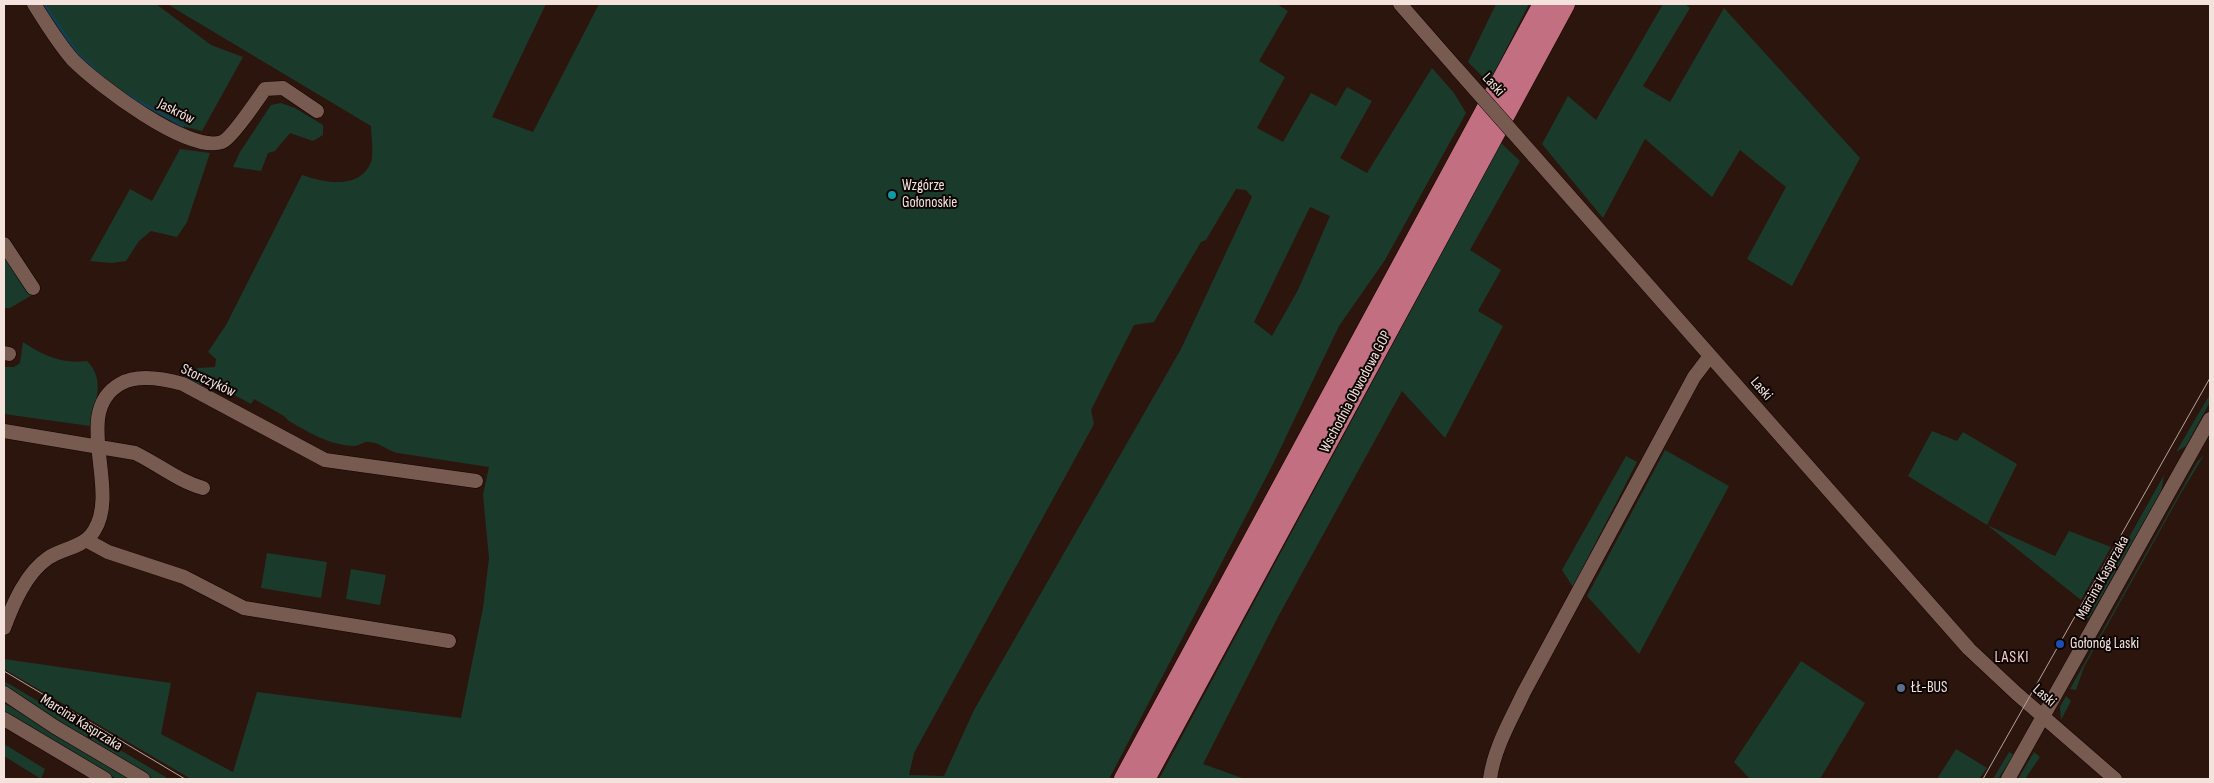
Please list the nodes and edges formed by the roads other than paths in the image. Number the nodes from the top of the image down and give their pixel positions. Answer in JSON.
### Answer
{"nodes":[{"id":1,"x":34,"y":4,"type":"edge"},
{"id":2,"x":1400,"y":4,"type":"edge"},
{"id":3,"x":1543,"y":4,"type":"edge"},
{"id":4,"x":1565,"y":4,"type":"edge"},
{"id":5,"x":317,"y":111,"type":"dead end"},
{"id":6,"x":4,"y":244,"type":"edge"},
{"id":7,"x":32,"y":288,"type":"dead end"},
{"id":8,"x":1710,"y":356,"type":"junction"},
{"id":9,"x":2210,"y":419,"type":"edge"},
{"id":10,"x":4,"y":431,"type":"edge"},
{"id":11,"x":99,"y":446,"type":"junction"},
{"id":12,"x":476,"y":481,"type":"dead end"},
{"id":13,"x":203,"y":488,"type":"dead end"},
{"id":14,"x":86,"y":540,"type":"junction"},
{"id":15,"x":4,"y":628,"type":"edge"},
{"id":16,"x":448,"y":641,"type":"dead end"},
{"id":17,"x":4,"y":693,"type":"edge"},
{"id":18,"x":2044,"y":717,"type":"junction"},
{"id":19,"x":4,"y":719,"type":"edge"},
{"id":20,"x":105,"y":779,"type":"edge"},
{"id":21,"x":143,"y":779,"type":"edge"},
{"id":22,"x":1124,"y":779,"type":"edge"},
{"id":23,"x":1146,"y":779,"type":"edge"},
{"id":24,"x":1490,"y":779,"type":"edge"},
{"id":25,"x":2008,"y":779,"type":"edge"},
{"id":26,"x":2115,"y":779,"type":"edge"}],
"edges":[{"from":1,"to":5,"type":"street","name":"Jaskrów"},
{"from":2,"to":8,"type":"street","name":"Laski","bridge":true},
{"from":3,"to":22,"type":"highway","name":"Wschodnia Obwodowa GOP"},
{"from":4,"to":23,"type":"highway","name":"Wschodnia Obwodowa GOP"},
{"from":6,"to":7,"type":"street"},
{"from":8,"to":18,"type":"street","name":"Laski"},
{"from":8,"to":24,"type":"street"},
{"from":9,"to":18,"type":"street","name":"Marcina Kasprzaka"},
{"from":10,"to":11,"type":"street"},
{"from":11,"to":12,"type":"street","name":"Storczyków"},
{"from":11,"to":13,"type":"street"},
{"from":11,"to":14,"type":"street","name":"Storczyków"},
{"from":14,"to":15,"type":"street"},
{"from":14,"to":16,"type":"street"},
{"from":17,"to":21,"type":"street","name":"Marcina Kasprzaka"},
{"from":18,"to":25,"type":"street","name":"Marcina Kasprzaka"},
{"from":18,"to":26,"type":"street","name":"Laski"},
{"from":19,"to":20,"type":"street"}]}
